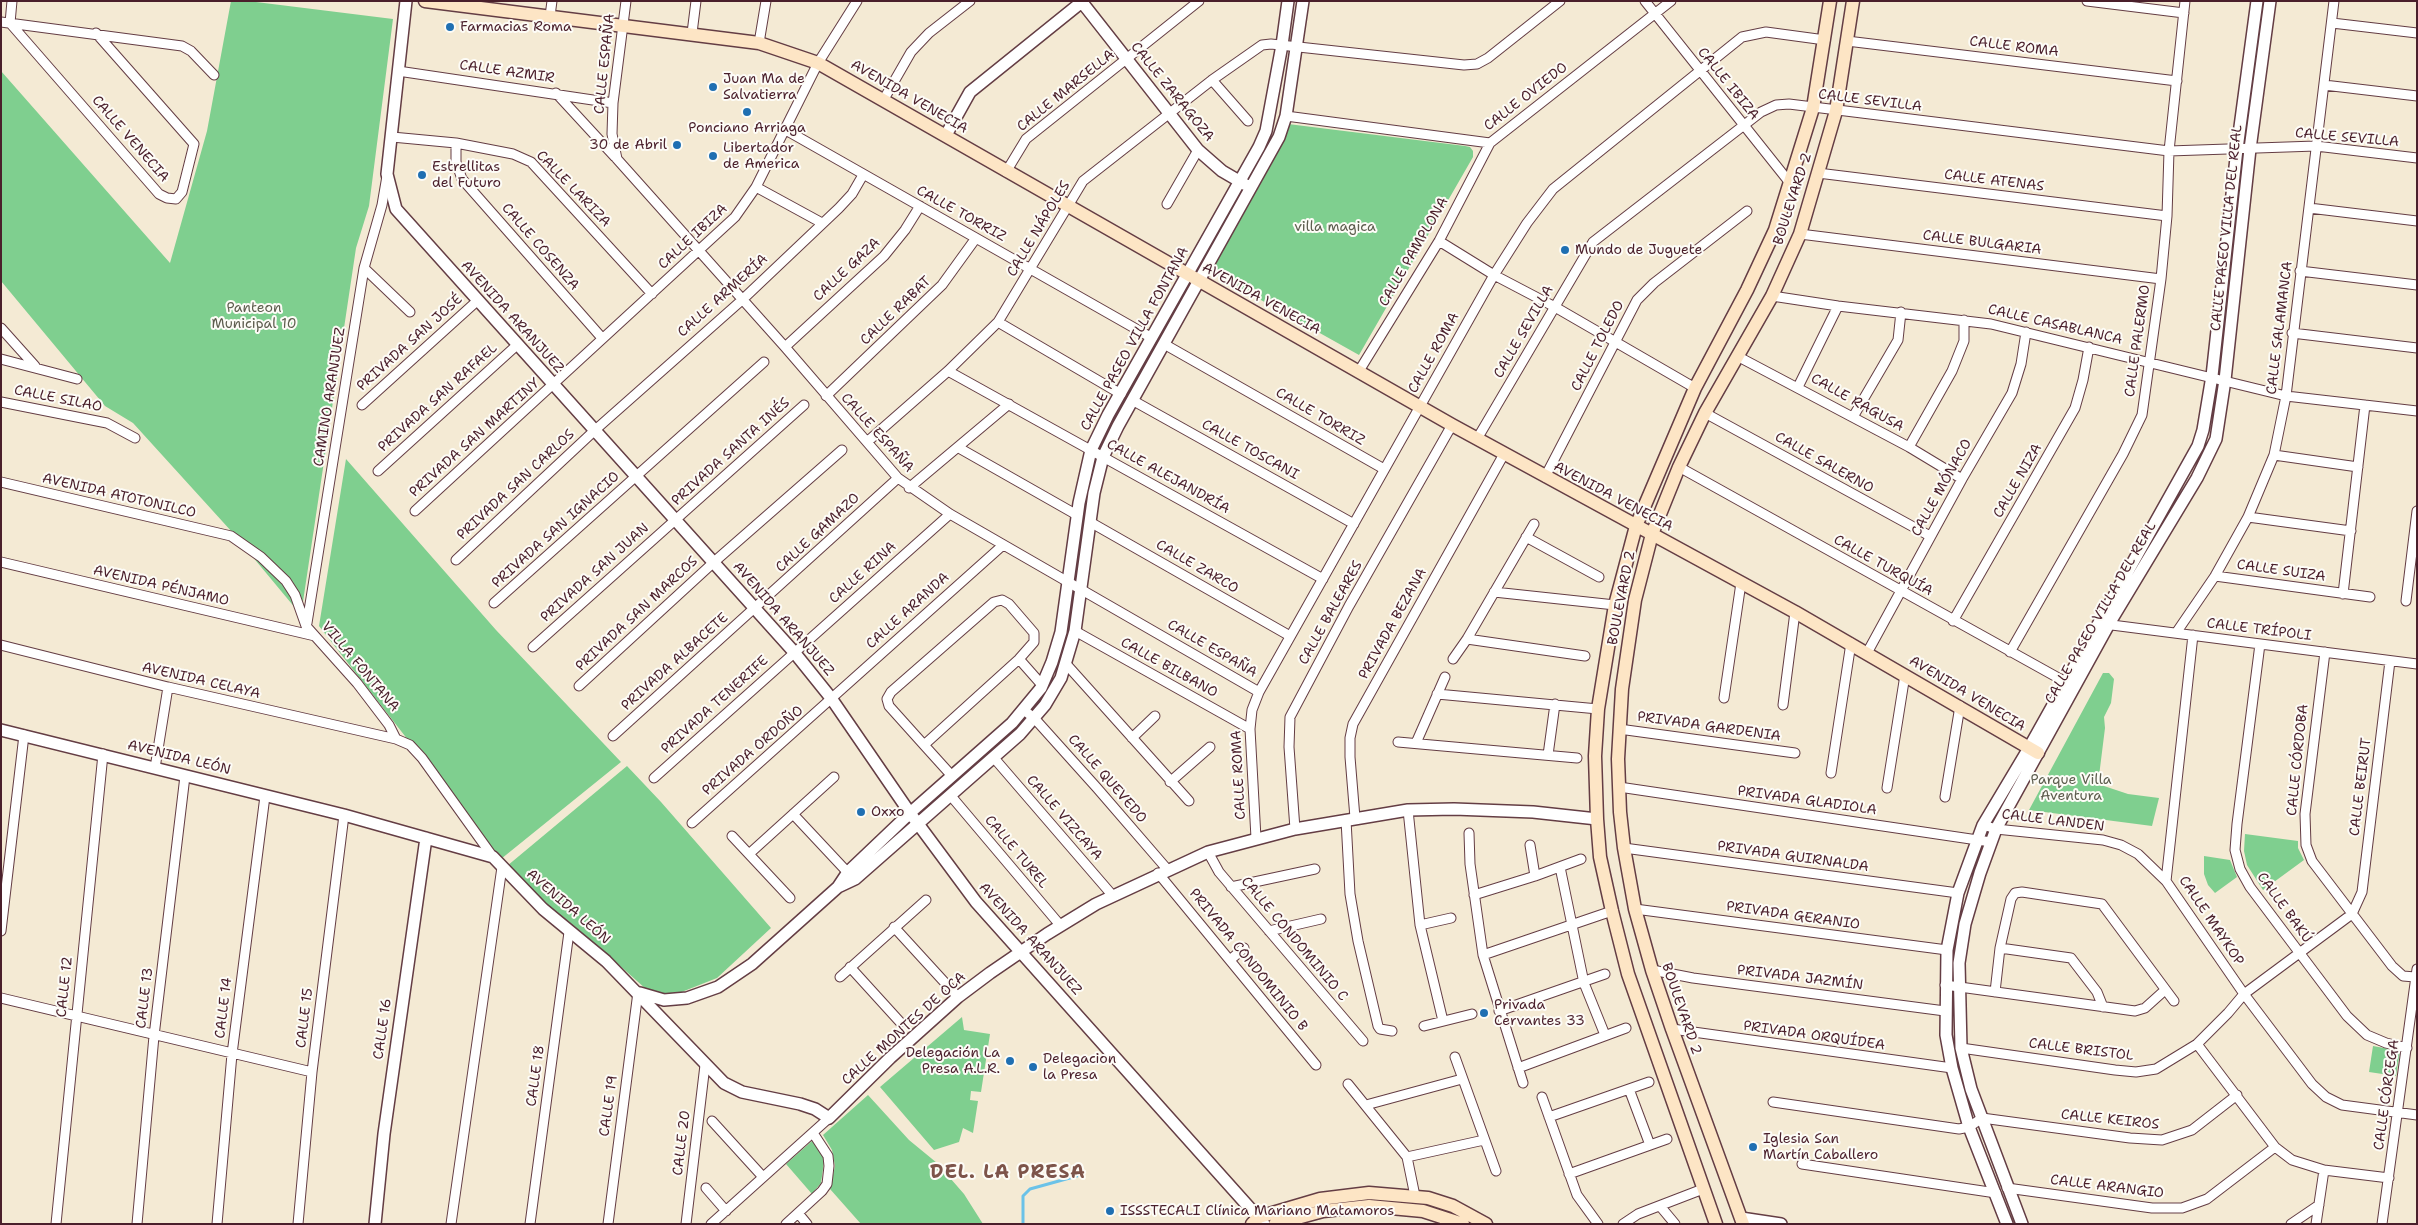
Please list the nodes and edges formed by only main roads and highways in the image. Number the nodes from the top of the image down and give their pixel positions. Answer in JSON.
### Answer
{"nodes":[{"id":1,"x":425,"y":1,"type":"edge"},
{"id":2,"x":1830,"y":1,"type":"edge"},
{"id":3,"x":1852,"y":1,"type":"edge"},
{"id":4,"x":480,"y":5,"type":"edge"},
{"id":5,"x":1636,"y":526,"type":"junction"},
{"id":6,"x":1652,"y":534,"type":"junction"},
{"id":7,"x":2034,"y":751,"type":"road end"},
{"id":8,"x":1742,"y":1221,"type":"edge"},
{"id":9,"x":1258,"y":1222,"type":"edge"},
{"id":10,"x":1275,"y":1224,"type":"edge"},
{"id":11,"x":1463,"y":1224,"type":"edge"},
{"id":12,"x":1486,"y":1224,"type":"edge"},
{"id":13,"x":1716,"y":1224,"type":"edge"}],
"edges":[{"from":1,"to":4,"type":"main road","name":"AVENIDA VENECIA"},
{"from":2,"to":5,"type":"main road","name":"BOULEVARD 2"},
{"from":3,"to":6,"type":"main road","name":"BOULEVARD 2"},
{"from":4,"to":5,"type":"main road","name":"AVENIDA VENECIA"},
{"from":5,"to":6,"type":"main road","name":"AVENIDA VENECIA"},
{"from":5,"to":13,"type":"main road","name":"BOULEVARD 2"},
{"from":6,"to":7,"type":"main road","name":"AVENIDA VENECIA"},
{"from":6,"to":8,"type":"main road","name":"BOULEVARD 2"},
{"from":9,"to":12,"type":"main road"},
{"from":10,"to":11,"type":"main road"}]}
